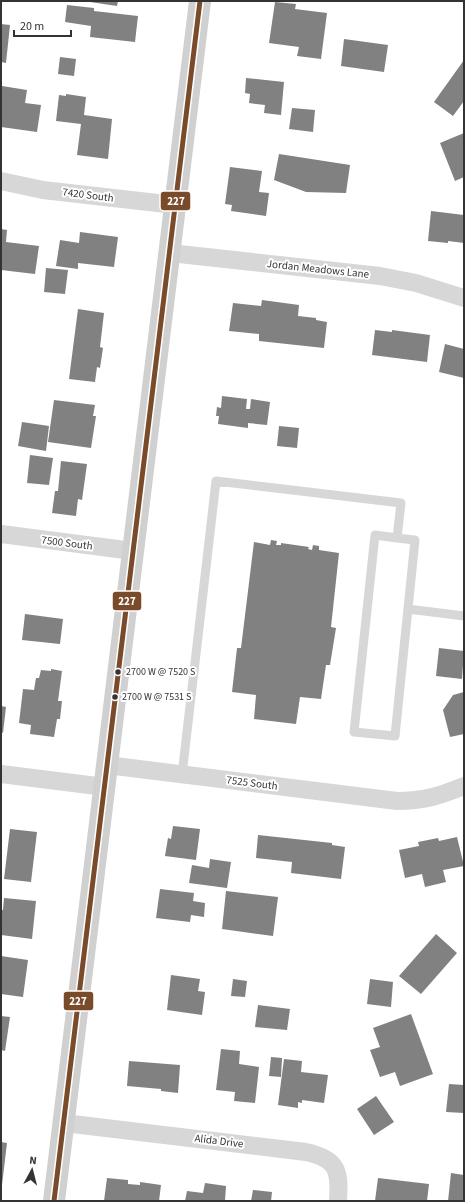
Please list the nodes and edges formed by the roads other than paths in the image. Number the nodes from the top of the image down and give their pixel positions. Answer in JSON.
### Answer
{"nodes":[{"id":1,"x":200,"y":1,"type":"edge"},
{"id":2,"x":1,"y":181,"type":"edge"},
{"id":3,"x":175,"y":205,"type":"junction"},
{"id":4,"x":170,"y":253,"type":"junction"},
{"id":5,"x":464,"y":298,"type":"edge"},
{"id":6,"x":1,"y":534,"type":"edge"},
{"id":7,"x":397,"y":538,"type":"junction"},
{"id":8,"x":133,"y":551,"type":"junction"},
{"id":9,"x":408,"y":609,"type":"junction"},
{"id":10,"x":464,"y":616,"type":"edge"},
{"id":11,"x":108,"y":765,"type":"junction"},
{"id":12,"x":1,"y":774,"type":"edge"},
{"id":13,"x":182,"y":775,"type":"junction"},
{"id":14,"x":464,"y":786,"type":"edge"},
{"id":15,"x":105,"y":787,"type":"junction"},
{"id":16,"x":64,"y":1123,"type":"junction"},
{"id":17,"x":54,"y":1201,"type":"edge"},
{"id":18,"x":338,"y":1201,"type":"edge"}],
"edges":[{"from":1,"to":3,"type":"main road"},
{"from":2,"to":3,"type":"street","name":"7420 South"},
{"from":3,"to":4,"type":"main road"},
{"from":4,"to":5,"type":"street","name":"Jordan Meadows Lane"},
{"from":4,"to":8,"type":"main road"},
{"from":6,"to":8,"type":"street","name":"7500 South"},
{"from":7,"to":9,"type":"lane"},
{"from":7,"to":9,"type":"lane"},
{"from":7,"to":13,"type":"lane"},
{"from":8,"to":11,"type":"main road"},
{"from":9,"to":10,"type":"lane"},
{"from":11,"to":13,"type":"street","name":"7525 South"},
{"from":11,"to":15,"type":"main road"},
{"from":12,"to":15,"type":"street"},
{"from":13,"to":14,"type":"street","name":"7525 South"},
{"from":15,"to":16,"type":"main road"},
{"from":16,"to":17,"type":"main road"},
{"from":16,"to":18,"type":"street","name":"Alida Drive"}]}
